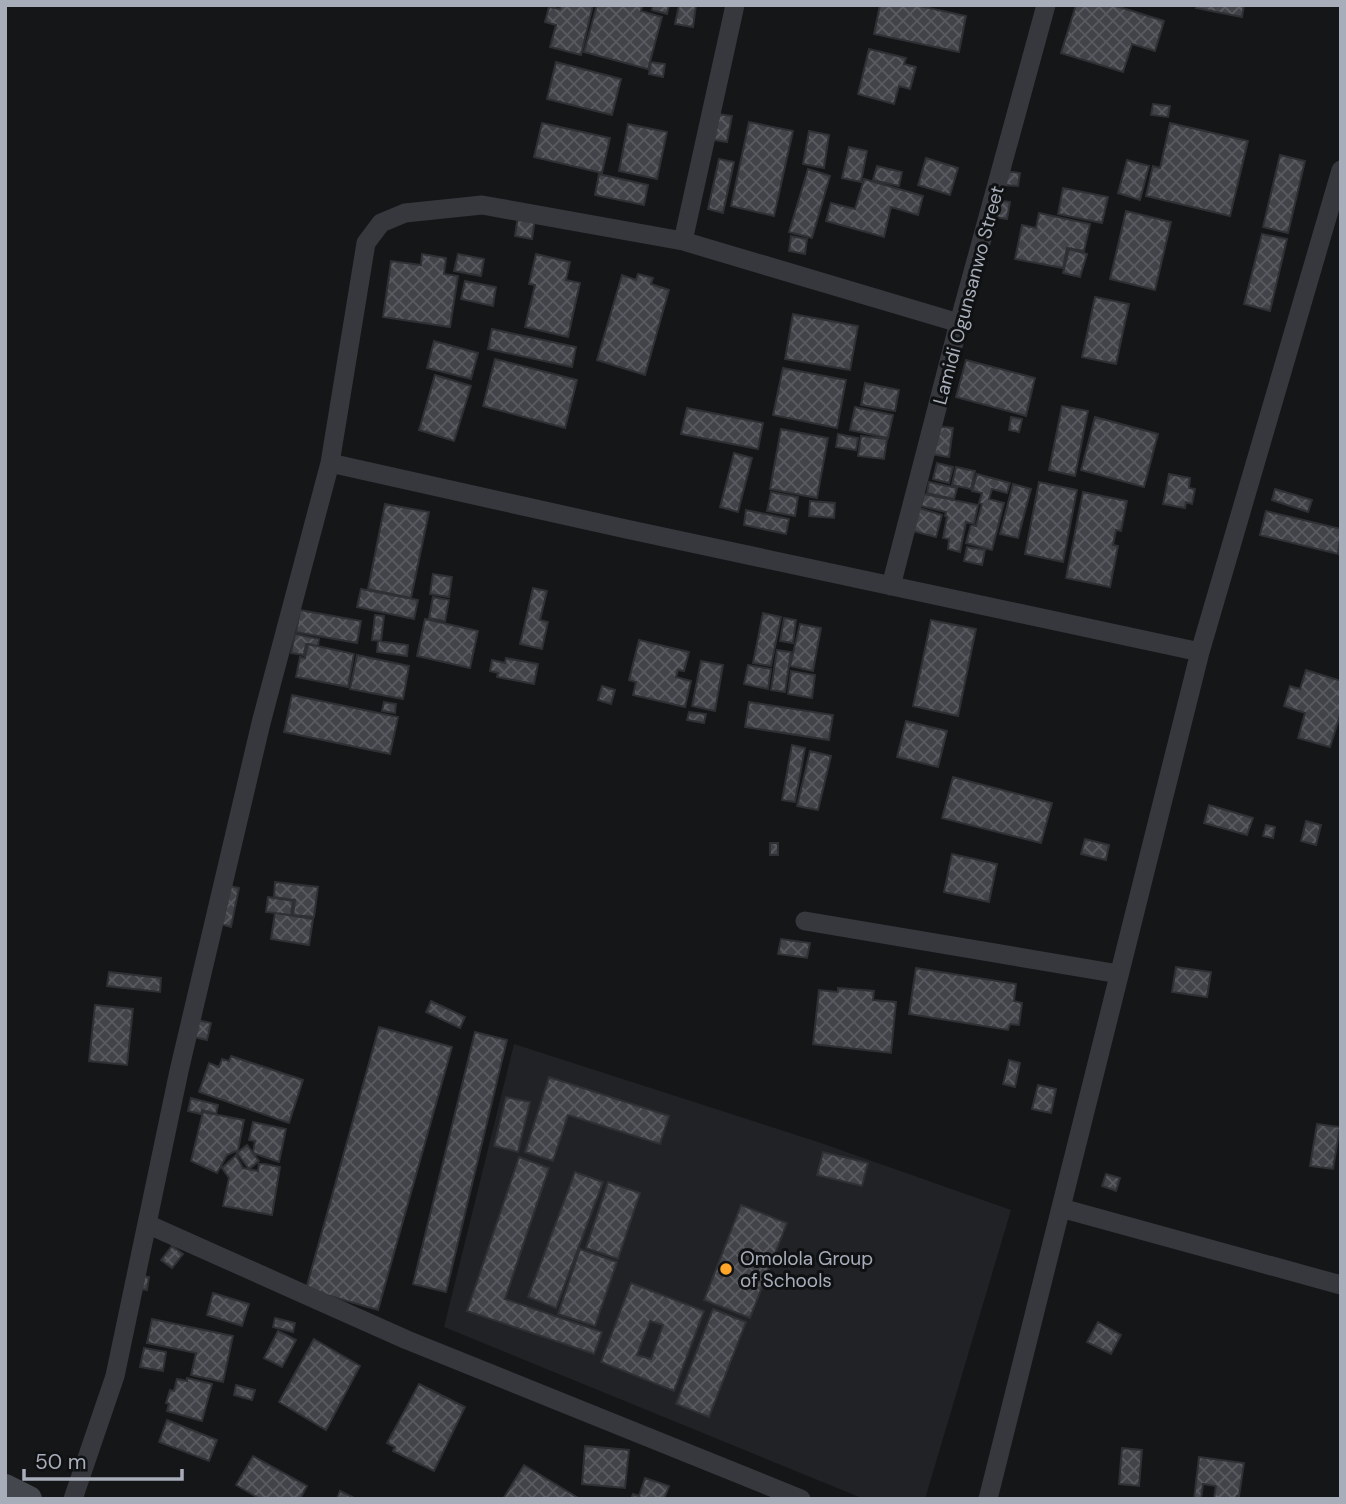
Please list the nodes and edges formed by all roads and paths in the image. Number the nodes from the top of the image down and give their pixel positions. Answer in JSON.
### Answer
{"nodes":[{"id":1,"x":735,"y":5,"type":"edge"},
{"id":2,"x":1046,"y":5,"type":"edge"},
{"id":3,"x":1341,"y":170,"type":"edge"},
{"id":4,"x":683,"y":241,"type":"junction"},
{"id":5,"x":960,"y":323,"type":"junction"},
{"id":6,"x":330,"y":463,"type":"junction"},
{"id":7,"x":891,"y":586,"type":"junction"},
{"id":8,"x":1200,"y":652,"type":"junction"},
{"id":9,"x":805,"y":921,"type":"dead end"},
{"id":10,"x":1119,"y":974,"type":"junction"},
{"id":11,"x":1061,"y":1208,"type":"junction"},
{"id":12,"x":147,"y":1224,"type":"junction"},
{"id":13,"x":1341,"y":1285,"type":"edge"},
{"id":14,"x":5,"y":1487,"type":"edge"},
{"id":15,"x":29,"y":1499,"type":"edge"},
{"id":16,"x":73,"y":1499,"type":"edge"},
{"id":17,"x":801,"y":1499,"type":"edge"},
{"id":18,"x":988,"y":1499,"type":"edge"}],
"edges":[{"from":1,"to":4,"type":"street"},
{"from":2,"to":5,"type":"street","name":"Lamidi Ogunsanwo Street"},
{"from":3,"to":8,"type":"street"},
{"from":4,"to":5,"type":"street"},
{"from":4,"to":6,"type":"street"},
{"from":5,"to":7,"type":"street","name":"Lamidi Ogunsanwo Street"},
{"from":6,"to":7,"type":"street"},
{"from":6,"to":12,"type":"street"},
{"from":7,"to":8,"type":"street"},
{"from":8,"to":10,"type":"street"},
{"from":9,"to":10,"type":"street"},
{"from":10,"to":11,"type":"street"},
{"from":11,"to":13,"type":"street"},
{"from":11,"to":18,"type":"street"},
{"from":12,"to":16,"type":"street"},
{"from":12,"to":17,"type":"street"},
{"from":14,"to":15,"type":"main road"}]}
